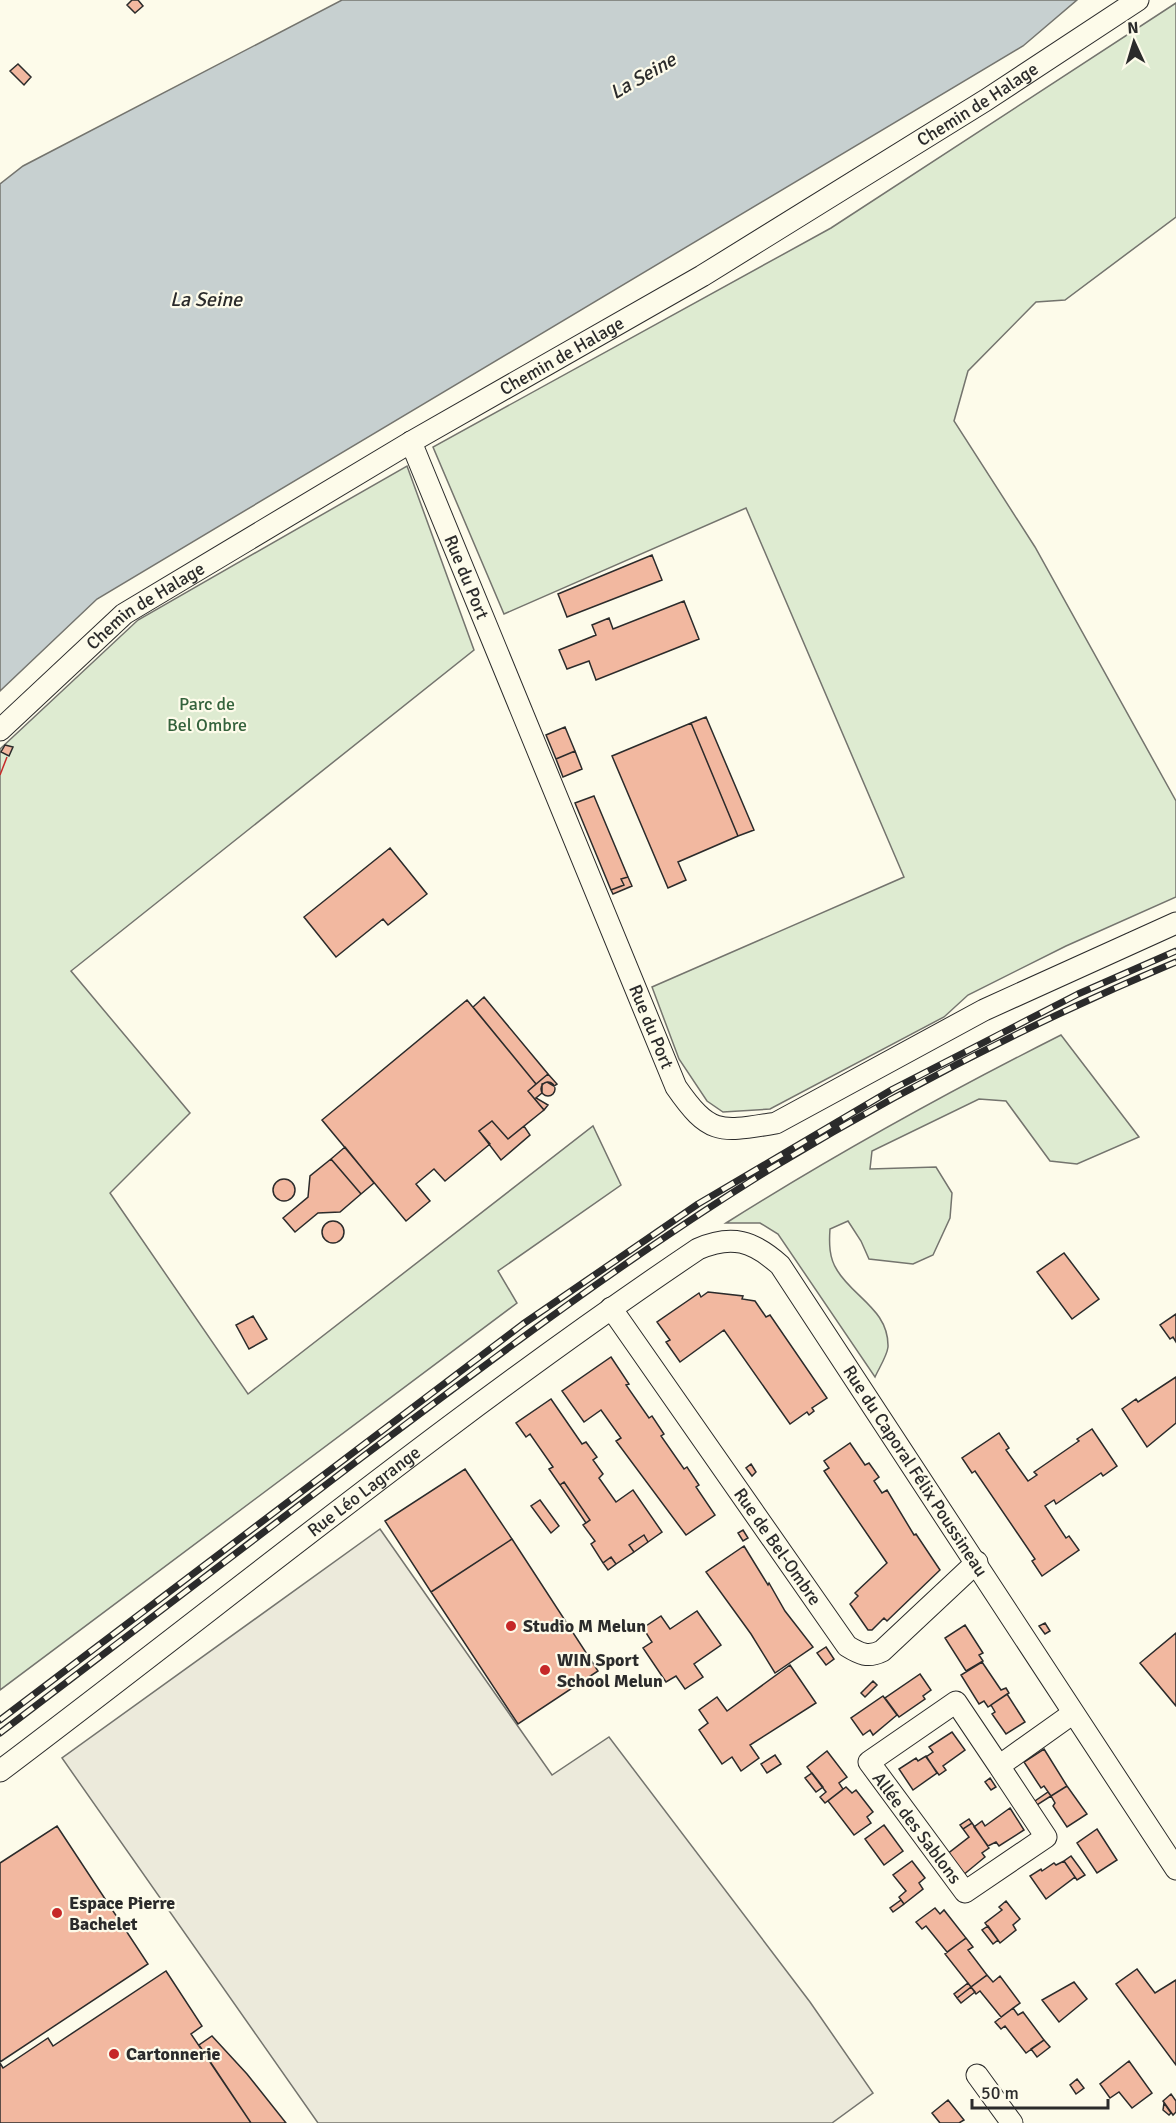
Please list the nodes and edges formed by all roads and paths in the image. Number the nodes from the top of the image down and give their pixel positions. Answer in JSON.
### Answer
{"nodes":[{"id":1,"x":1138,"y":0,"type":"edge"},
{"id":2,"x":411,"y":442,"type":"junction"},
{"id":3,"x":0,"y":730,"type":"edge"},
{"id":4,"x":1176,"y":923,"type":"edge"},
{"id":5,"x":743,"y":1242,"type":"joint"},
{"id":6,"x":611,"y":1308,"type":"junction"},
{"id":7,"x":977,"y":1562,"type":"junction"},
{"id":8,"x":1072,"y":1714,"type":"junction"},
{"id":9,"x":999,"y":1766,"type":"junction"},
{"id":10,"x":0,"y":1771,"type":"edge"},
{"id":11,"x":1176,"y":1869,"type":"edge"},
{"id":12,"x":976,"y":2075,"type":"dead end"},
{"id":13,"x":1012,"y":2123,"type":"edge"}],
"edges":[{"from":1,"to":2,"type":"street","name":"Chemin de Halage"},
{"from":2,"to":3,"type":"street","name":"Chemin de Halage"},
{"from":2,"to":4,"type":"street","name":"Rue du Port"},
{"from":5,"to":6,"type":"street","name":"Rue Léo Lagrange"},
{"from":5,"to":7,"type":"street","name":"Rue du Caporal Félix Poussineau"},
{"from":6,"to":7,"type":"street","name":"Rue de Bel-Ombre"},
{"from":6,"to":10,"type":"street","name":"Rue Léo Lagrange"},
{"from":7,"to":8,"type":"street","name":"Rue du Caporal Félix Poussineau"},
{"from":8,"to":9,"type":"street"},
{"from":8,"to":11,"type":"street","name":"Rue du Caporal Félix Poussineau"},
{"from":9,"to":9,"type":"street","name":"Allée des Sablons"},
{"from":12,"to":13,"type":"street"}]}
